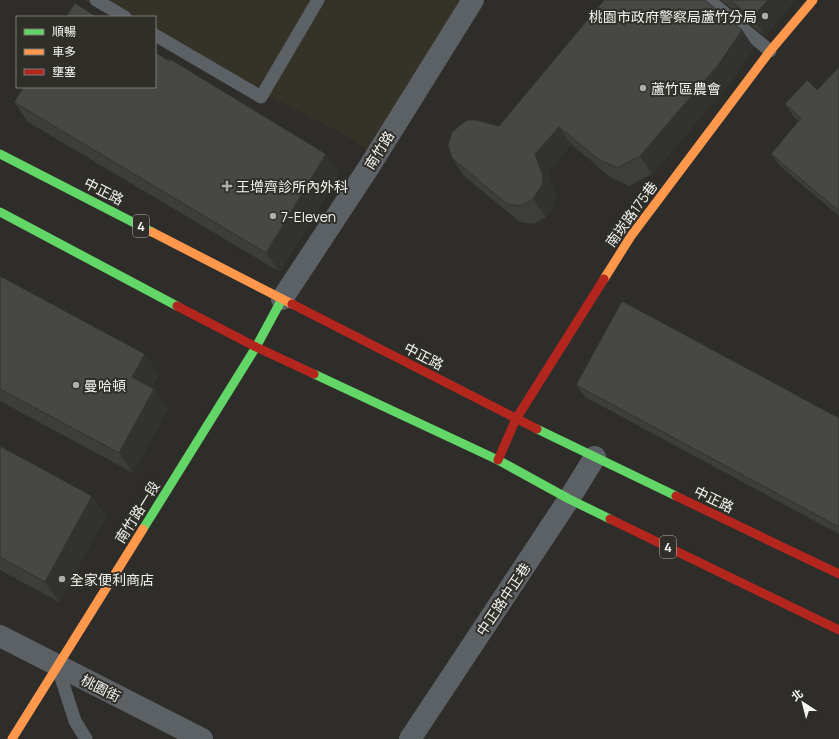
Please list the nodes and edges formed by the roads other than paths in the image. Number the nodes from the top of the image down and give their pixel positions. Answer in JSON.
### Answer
{"nodes":[{"id":1,"x":96,"y":0,"type":"edge"},
{"id":2,"x":318,"y":0,"type":"edge"},
{"id":3,"x":709,"y":0,"type":"edge"},
{"id":4,"x":813,"y":0,"type":"edge"},
{"id":5,"x":468,"y":2,"type":"edge"},
{"id":6,"x":123,"y":16,"type":"edge"},
{"id":7,"x":156,"y":35,"type":"edge"},
{"id":8,"x":770,"y":50,"type":"junction"},
{"id":9,"x":0,"y":154,"type":"edge"},
{"id":10,"x":0,"y":212,"type":"edge"},
{"id":11,"x":282,"y":299,"type":"junction"},
{"id":12,"x":256,"y":347,"type":"junction"},
{"id":13,"x":516,"y":419,"type":"junction"},
{"id":14,"x":595,"y":457,"type":"junction"},
{"id":15,"x":498,"y":460,"type":"junction"},
{"id":16,"x":569,"y":499,"type":"junction"},
{"id":17,"x":839,"y":574,"type":"edge"},
{"id":18,"x":839,"y":630,"type":"edge"},
{"id":19,"x":0,"y":636,"type":"edge"},
{"id":20,"x":57,"y":665,"type":"junction"},
{"id":21,"x":12,"y":739,"type":"edge"},
{"id":22,"x":86,"y":739,"type":"edge"},
{"id":23,"x":202,"y":739,"type":"edge"},
{"id":24,"x":410,"y":739,"type":"edge"}],
"edges":[{"from":1,"to":6,"type":"lane"},
{"from":2,"to":7,"type":"lane"},
{"from":3,"to":8,"type":"lane"},
{"from":4,"to":8,"type":"main road","name":"南崁路175巷"},
{"from":5,"to":11,"type":"street","name":"南竹路"},
{"from":8,"to":13,"type":"main road","name":"南崁路175巷"},
{"from":9,"to":11,"type":"main road","name":"中正路","number":"4"},
{"from":10,"to":12,"type":"main road","number":"4"},
{"from":11,"to":12,"type":"main road","name":"南竹路一段"},
{"from":11,"to":13,"type":"main road","name":"中正路","number":"4"},
{"from":12,"to":15,"type":"main road","number":"4"},
{"from":12,"to":20,"type":"main road","name":"南竹路一段"},
{"from":13,"to":14,"type":"main road","name":"中正路","number":"4"},
{"from":13,"to":15,"type":"main road","name":"南崁路175巷"},
{"from":14,"to":16,"type":"street","name":"中正路中正巷"},
{"from":14,"to":17,"type":"main road","name":"中正路","number":"4"},
{"from":15,"to":16,"type":"main road","number":"4"},
{"from":16,"to":18,"type":"main road","number":"4"},
{"from":16,"to":24,"type":"street","name":"中正路中正巷"},
{"from":19,"to":20,"type":"street","name":"桃園街"},
{"from":20,"to":21,"type":"main road","name":"南竹路一段"},
{"from":20,"to":22,"type":"lane"},
{"from":20,"to":23,"type":"street","name":"桃園街"}]}
